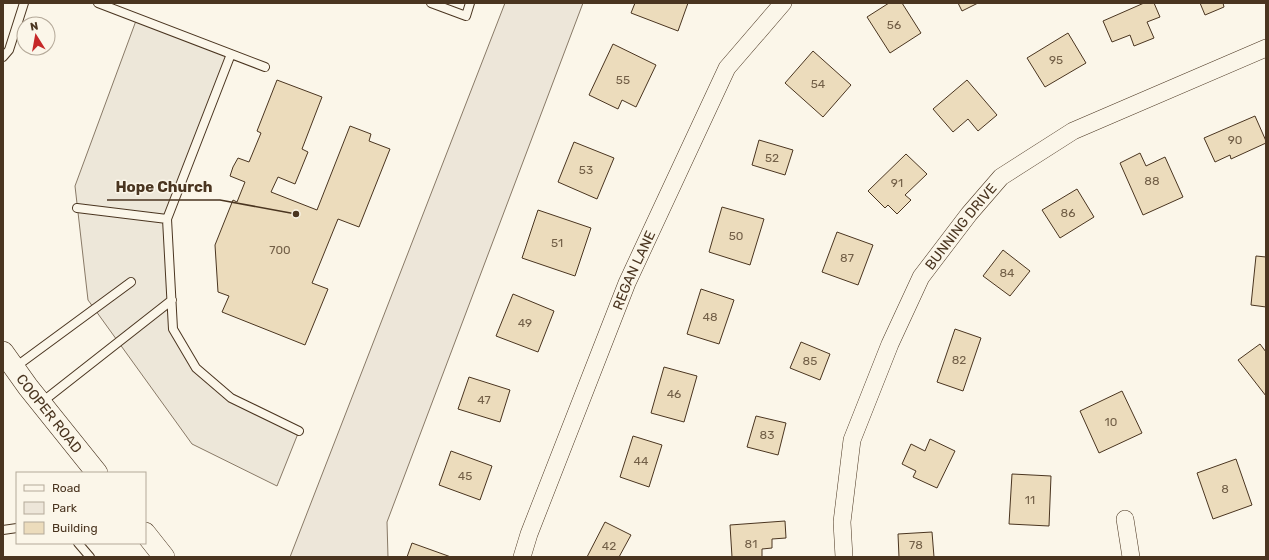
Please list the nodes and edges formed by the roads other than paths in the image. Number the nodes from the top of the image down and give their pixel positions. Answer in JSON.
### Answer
{"nodes":[{"id":1,"x":24,"y":3,"type":"edge"},
{"id":2,"x":98,"y":3,"type":"edge"},
{"id":3,"x":431,"y":3,"type":"edge"},
{"id":4,"x":470,"y":3,"type":"edge"},
{"id":5,"x":783,"y":3,"type":"edge"},
{"id":6,"x":1266,"y":48,"type":"edge"},
{"id":7,"x":231,"y":54,"type":"junction"},
{"id":8,"x":3,"y":57,"type":"edge"},
{"id":9,"x":265,"y":67,"type":"dead end"},
{"id":10,"x":77,"y":208,"type":"dead end"},
{"id":11,"x":167,"y":219,"type":"junction"},
{"id":12,"x":131,"y":282,"type":"dead end"},
{"id":13,"x":172,"y":300,"type":"junction"},
{"id":14,"x":9,"y":360,"type":"edge"},
{"id":15,"x":41,"y":403,"type":"junction"},
{"id":16,"x":299,"y":431,"type":"dead end"},
{"id":17,"x":96,"y":472,"type":"edge"},
{"id":18,"x":1125,"y":519,"type":"dead end"},
{"id":19,"x":16,"y":528,"type":"edge"},
{"id":20,"x":3,"y":530,"type":"edge"},
{"id":21,"x":146,"y":534,"type":"edge"},
{"id":22,"x":79,"y":544,"type":"edge"},
{"id":23,"x":90,"y":557,"type":"edge"},
{"id":24,"x":164,"y":557,"type":"edge"},
{"id":25,"x":522,"y":557,"type":"edge"},
{"id":26,"x":844,"y":557,"type":"edge"},
{"id":27,"x":1131,"y":557,"type":"edge"}],
"edges":[{"from":1,"to":8,"type":"lane"},
{"from":2,"to":7,"type":"lane"},
{"from":3,"to":4,"type":"lane"},
{"from":5,"to":25,"type":"street","name":"REGAN LANE"},
{"from":6,"to":26,"type":"street","name":"BUNNING DRIVE"},
{"from":7,"to":9,"type":"lane"},
{"from":7,"to":11,"type":"lane"},
{"from":10,"to":11,"type":"lane"},
{"from":11,"to":13,"type":"lane"},
{"from":12,"to":14,"type":"lane"},
{"from":13,"to":15,"type":"lane"},
{"from":13,"to":16,"type":"lane"},
{"from":14,"to":15,"type":"street","name":"COOPER ROAD"},
{"from":15,"to":17,"type":"street","name":"COOPER ROAD"},
{"from":18,"to":27,"type":"street"},
{"from":19,"to":20,"type":"lane"},
{"from":21,"to":24,"type":"street"},
{"from":22,"to":23,"type":"lane"}]}
